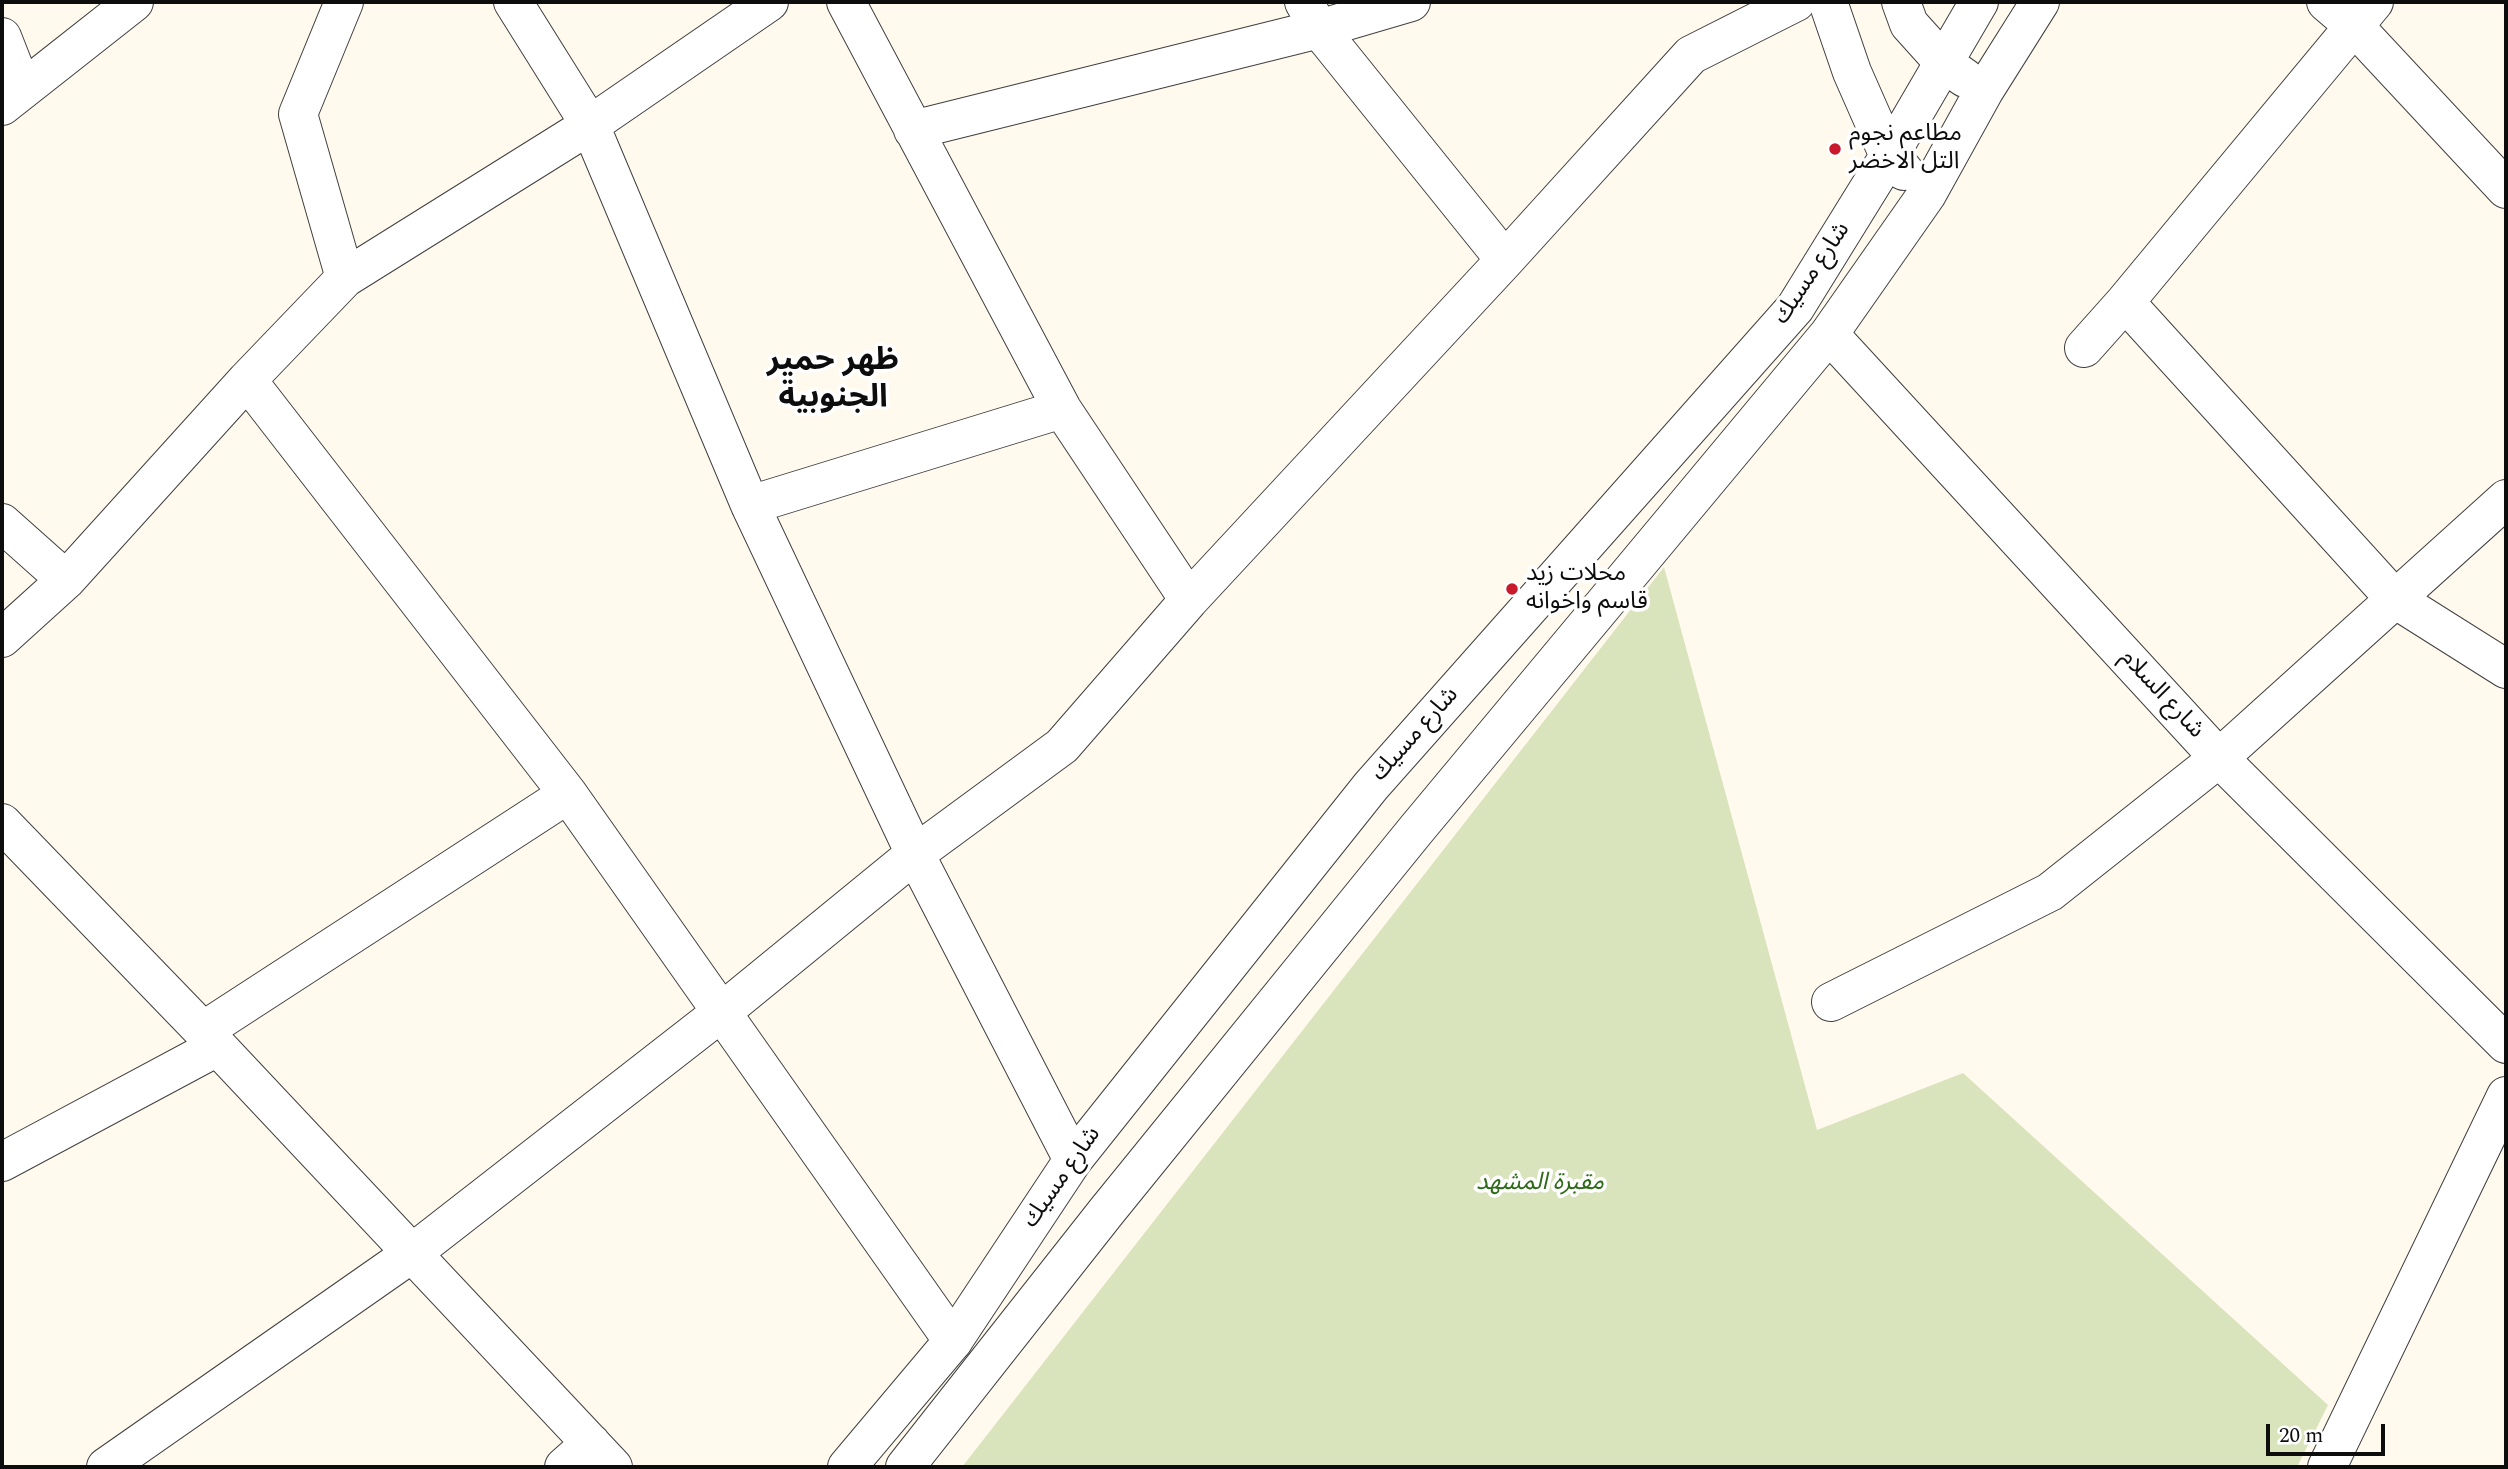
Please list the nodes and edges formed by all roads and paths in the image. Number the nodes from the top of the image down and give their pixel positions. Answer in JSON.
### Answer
{"nodes":[{"id":1,"x":134,"y":2,"type":"edge"},
{"id":2,"x":344,"y":2,"type":"edge"},
{"id":3,"x":513,"y":2,"type":"edge"},
{"id":4,"x":769,"y":2,"type":"edge"},
{"id":5,"x":846,"y":2,"type":"edge"},
{"id":6,"x":1411,"y":2,"type":"edge"},
{"id":7,"x":1796,"y":2,"type":"edge"},
{"id":8,"x":1828,"y":2,"type":"edge"},
{"id":9,"x":1901,"y":2,"type":"edge"},
{"id":10,"x":1979,"y":2,"type":"edge"},
{"id":11,"x":2040,"y":2,"type":"edge"},
{"id":12,"x":2352,"y":10,"type":"edge"},
{"id":13,"x":1311,"y":15,"type":"edge"},
{"id":14,"x":2,"y":37,"type":"edge"},
{"id":15,"x":1945,"y":64,"type":"junction"},
{"id":16,"x":1984,"y":91,"type":"junction"},
{"id":17,"x":12,"y":97,"type":"edge"},
{"id":18,"x":590,"y":125,"type":"junction"},
{"id":19,"x":913,"y":130,"type":"junction"},
{"id":20,"x":1889,"y":156,"type":"junction"},
{"id":21,"x":2506,"y":189,"type":"edge"},
{"id":22,"x":1927,"y":194,"type":"junction"},
{"id":23,"x":1505,"y":260,"type":"junction"},
{"id":24,"x":345,"y":278,"type":"junction"},
{"id":25,"x":2125,"y":302,"type":"junction"},
{"id":26,"x":1829,"y":334,"type":"junction"},
{"id":27,"x":2084,"y":348,"type":"dead end"},
{"id":28,"x":247,"y":380,"type":"junction"},
{"id":29,"x":1062,"y":410,"type":"junction"},
{"id":30,"x":2506,"y":499,"type":"edge"},
{"id":31,"x":750,"y":505,"type":"junction"},
{"id":32,"x":2,"y":523,"type":"edge"},
{"id":33,"x":66,"y":580,"type":"junction"},
{"id":34,"x":2395,"y":599,"type":"junction"},
{"id":35,"x":1189,"y":600,"type":"junction"},
{"id":36,"x":2,"y":638,"type":"edge"},
{"id":37,"x":2506,"y":668,"type":"edge"},
{"id":38,"x":2219,"y":758,"type":"junction"},
{"id":39,"x":568,"y":794,"type":"junction"},
{"id":40,"x":2,"y":823,"type":"edge"},
{"id":41,"x":915,"y":854,"type":"junction"},
{"id":42,"x":1831,"y":1002,"type":"dead end"},
{"id":43,"x":723,"y":1012,"type":"junction"},
{"id":44,"x":210,"y":1039,"type":"junction"},
{"id":45,"x":2506,"y":1044,"type":"edge"},
{"id":46,"x":2506,"y":1096,"type":"edge"},
{"id":47,"x":1073,"y":1160,"type":"junction"},
{"id":48,"x":2,"y":1162,"type":"edge"},
{"id":49,"x":411,"y":1254,"type":"junction"},
{"id":50,"x":953,"y":1341,"type":"junction"},
{"id":51,"x":589,"y":1459,"type":"edge"},
{"id":52,"x":106,"y":1467,"type":"edge"},
{"id":53,"x":847,"y":1467,"type":"edge"},
{"id":54,"x":905,"y":1467,"type":"edge"},
{"id":55,"x":2327,"y":1467,"type":"edge"}],
"edges":[{"from":1,"to":17,"type":"street"},
{"from":2,"to":24,"type":"street"},
{"from":3,"to":18,"type":"street"},
{"from":4,"to":18,"type":"street"},
{"from":5,"to":19,"type":"street"},
{"from":6,"to":13,"type":"street"},
{"from":7,"to":23,"type":"street"},
{"from":8,"to":20,"type":"street"},
{"from":9,"to":15,"type":"street"},
{"from":10,"to":15,"type":"street","name":"شارع مسيك"},
{"from":11,"to":16,"type":"street","name":"شارع مسيك"},
{"from":12,"to":21,"type":"street"},
{"from":12,"to":25,"type":"street"},
{"from":13,"to":19,"type":"street"},
{"from":13,"to":23,"type":"street"},
{"from":14,"to":17,"type":"street"},
{"from":15,"to":16,"type":"street"},
{"from":15,"to":20,"type":"street","name":"شارع مسيك"},
{"from":16,"to":22,"type":"street","name":"شارع مسيك"},
{"from":18,"to":24,"type":"street"},
{"from":18,"to":31,"type":"street"},
{"from":19,"to":29,"type":"street"},
{"from":20,"to":22,"type":"street"},
{"from":20,"to":47,"type":"street","name":"شارع مسيك"},
{"from":22,"to":26,"type":"street","name":"شارع مسيك"},
{"from":23,"to":35,"type":"street"},
{"from":24,"to":28,"type":"street"},
{"from":25,"to":27,"type":"street"},
{"from":25,"to":34,"type":"street"},
{"from":26,"to":38,"type":"street","name":"شارع السلام"},
{"from":26,"to":54,"type":"street","name":"شارع مسيك"},
{"from":28,"to":33,"type":"street"},
{"from":28,"to":39,"type":"street"},
{"from":29,"to":31,"type":"street"},
{"from":29,"to":35,"type":"street"},
{"from":30,"to":34,"type":"street"},
{"from":31,"to":41,"type":"street"},
{"from":32,"to":33,"type":"street"},
{"from":33,"to":36,"type":"street"},
{"from":34,"to":37,"type":"street"},
{"from":34,"to":38,"type":"street"},
{"from":35,"to":41,"type":"street"},
{"from":38,"to":42,"type":"street"},
{"from":38,"to":45,"type":"street","name":"شارع السلام"},
{"from":39,"to":43,"type":"street"},
{"from":39,"to":44,"type":"street"},
{"from":40,"to":44,"type":"street"},
{"from":41,"to":43,"type":"street"},
{"from":41,"to":47,"type":"street"},
{"from":43,"to":49,"type":"street"},
{"from":43,"to":50,"type":"street"},
{"from":44,"to":48,"type":"street"},
{"from":44,"to":49,"type":"street"},
{"from":46,"to":55,"type":"street"},
{"from":47,"to":50,"type":"street","name":"شارع مسيك"},
{"from":49,"to":51,"type":"street"},
{"from":49,"to":52,"type":"street"},
{"from":50,"to":53,"type":"street","name":"شارع مسيك"}]}
